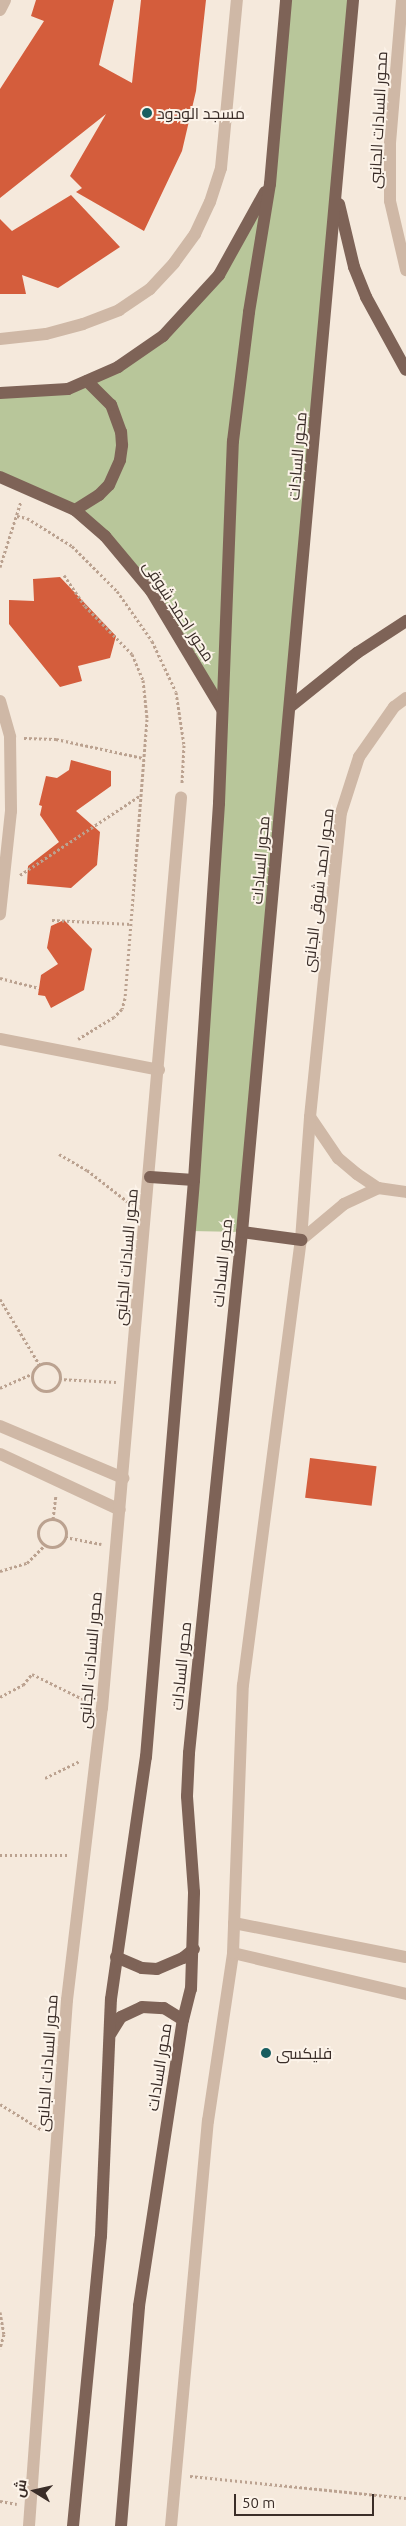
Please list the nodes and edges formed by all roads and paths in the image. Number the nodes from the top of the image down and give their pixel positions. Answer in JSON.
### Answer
{"nodes":[{"id":1,"x":5,"y":0,"type":"edge"},
{"id":2,"x":237,"y":0,"type":"edge"},
{"id":3,"x":286,"y":0,"type":"edge"},
{"id":4,"x":353,"y":0,"type":"edge"},
{"id":5,"x":402,"y":0,"type":"edge"},
{"id":6,"x":0,"y":10,"type":"edge"},
{"id":7,"x":270,"y":184,"type":"junction"},
{"id":8,"x":337,"y":192,"type":"junction"},
{"id":9,"x":406,"y":270,"type":"edge"},
{"id":10,"x":0,"y":339,"type":"edge"},
{"id":11,"x":406,"y":370,"type":"edge"},
{"id":12,"x":87,"y":381,"type":"junction"},
{"id":13,"x":0,"y":393,"type":"edge"},
{"id":14,"x":0,"y":477,"type":"edge"},
{"id":15,"x":26,"y":488,"type":"junction"},
{"id":16,"x":76,"y":510,"type":"junction"},
{"id":17,"x":16,"y":516,"type":"junction"},
{"id":18,"x":0,"y":567,"type":"edge"},
{"id":19,"x":64,"y":575,"type":"dead end"},
{"id":20,"x":405,"y":620,"type":"edge"},
{"id":21,"x":406,"y":698,"type":"edge"},
{"id":22,"x":0,"y":701,"type":"edge"},
{"id":23,"x":291,"y":706,"type":"junction"},
{"id":24,"x":222,"y":709,"type":"junction"},
{"id":25,"x":10,"y":737,"type":"junction"},
{"id":26,"x":143,"y":758,"type":"junction"},
{"id":27,"x":141,"y":795,"type":"junction"},
{"id":28,"x":181,"y":797,"type":"joint"},
{"id":29,"x":5,"y":885,"type":"junction"},
{"id":30,"x":0,"y":914,"type":"edge"},
{"id":31,"x":52,"y":920,"type":"dead end"},
{"id":32,"x":131,"y":924,"type":"junction"},
{"id":33,"x":0,"y":978,"type":"edge"},
{"id":34,"x":39,"y":988,"type":"dead end"},
{"id":35,"x":0,"y":1039,"type":"edge"},
{"id":36,"x":60,"y":1050,"type":"junction"},
{"id":37,"x":159,"y":1070,"type":"junction"},
{"id":38,"x":310,"y":1117,"type":"junction"},
{"id":39,"x":59,"y":1154,"type":"dead end"},
{"id":40,"x":150,"y":1177,"type":"junction"},
{"id":41,"x":194,"y":1180,"type":"junction"},
{"id":42,"x":378,"y":1188,"type":"junction"},
{"id":43,"x":406,"y":1192,"type":"edge"},
{"id":44,"x":146,"y":1216,"type":"junction"},
{"id":45,"x":242,"y":1232,"type":"junction"},
{"id":46,"x":301,"y":1240,"type":"junction"},
{"id":47,"x":0,"y":1299,"type":"edge"},
{"id":48,"x":39,"y":1364,"type":"junction"},
{"id":49,"x":32,"y":1374,"type":"junction"},
{"id":50,"x":60,"y":1379,"type":"junction"},
{"id":51,"x":131,"y":1382,"type":"junction"},
{"id":52,"x":0,"y":1388,"type":"edge"},
{"id":53,"x":0,"y":1426,"type":"edge"},
{"id":54,"x":0,"y":1454,"type":"edge"},
{"id":55,"x":123,"y":1478,"type":"junction"},
{"id":56,"x":59,"y":1481,"type":"junction"},
{"id":57,"x":120,"y":1510,"type":"junction"},
{"id":58,"x":53,"y":1520,"type":"junction"},
{"id":59,"x":65,"y":1537,"type":"junction"},
{"id":60,"x":45,"y":1545,"type":"junction"},
{"id":61,"x":116,"y":1547,"type":"junction"},
{"id":62,"x":0,"y":1571,"type":"edge"},
{"id":63,"x":0,"y":1698,"type":"edge"},
{"id":64,"x":102,"y":1708,"type":"junction"},
{"id":65,"x":97,"y":1754,"type":"junction"},
{"id":66,"x":44,"y":1778,"type":"dead end"},
{"id":67,"x":0,"y":1855,"type":"edge"},
{"id":68,"x":84,"y":1855,"type":"junction"},
{"id":69,"x":234,"y":1923,"type":"junction"},
{"id":70,"x":194,"y":1948,"type":"junction"},
{"id":71,"x":233,"y":1953,"type":"junction"},
{"id":72,"x":406,"y":1957,"type":"edge"},
{"id":73,"x":116,"y":1958,"type":"junction"},
{"id":74,"x":406,"y":1994,"type":"edge"},
{"id":75,"x":183,"y":2020,"type":"junction"},
{"id":76,"x":110,"y":2036,"type":"junction"},
{"id":77,"x":0,"y":2104,"type":"edge"},
{"id":78,"x":57,"y":2142,"type":"junction"},
{"id":79,"x":0,"y":2312,"type":"edge"},
{"id":80,"x":0,"y":2348,"type":"edge"},
{"id":81,"x":175,"y":2474,"type":"junction"},
{"id":82,"x":406,"y":2498,"type":"edge"},
{"id":83,"x":29,"y":2526,"type":"edge"},
{"id":84,"x":73,"y":2526,"type":"edge"},
{"id":85,"x":121,"y":2526,"type":"edge"},
{"id":86,"x":171,"y":2526,"type":"edge"}],
"edges":[{"from":1,"to":6,"type":"street"},
{"from":2,"to":10,"type":"street"},
{"from":3,"to":7,"type":"main road","name":"محور السادات"},
{"from":4,"to":8,"type":"main road","name":"محور السادات"},
{"from":5,"to":9,"type":"street","name":"محور السادات الجانبى"},
{"from":7,"to":12,"type":"main road"},
{"from":7,"to":24,"type":"main road","name":"محور السادات"},
{"from":8,"to":11,"type":"main road"},
{"from":8,"to":23,"type":"main road","name":"محور السادات"},
{"from":12,"to":13,"type":"main road"},
{"from":12,"to":16,"type":"main road"},
{"from":14,"to":15,"type":"main road","name":"محور احمد شوقى"},
{"from":15,"to":16,"type":"main road","name":"محور احمد شوقى"},
{"from":15,"to":17,"type":"path"},
{"from":16,"to":24,"type":"main road","name":"محور احمد شوقى"},
{"from":17,"to":18,"type":"path"},
{"from":17,"to":28,"type":"path"},
{"from":19,"to":26,"type":"path"},
{"from":20,"to":23,"type":"main road"},
{"from":21,"to":38,"type":"street","name":"محور احمد شوقى الجانبى"},
{"from":22,"to":25,"type":"street"},
{"from":23,"to":45,"type":"main road","name":"محور السادات"},
{"from":24,"to":41,"type":"main road","name":"محور السادات"},
{"from":25,"to":26,"type":"path"},
{"from":25,"to":29,"type":"street"},
{"from":26,"to":27,"type":"path"},
{"from":27,"to":29,"type":"path"},
{"from":27,"to":32,"type":"path"},
{"from":28,"to":37,"type":"street","name":"محور السادات الجانبى"},
{"from":29,"to":30,"type":"street"},
{"from":31,"to":32,"type":"path"},
{"from":32,"to":36,"type":"path"},
{"from":33,"to":34,"type":"path"},
{"from":35,"to":36,"type":"street"},
{"from":36,"to":37,"type":"street"},
{"from":37,"to":40,"type":"street","name":"محور السادات الجانبى"},
{"from":38,"to":42,"type":"street"},
{"from":38,"to":46,"type":"street"},
{"from":39,"to":44,"type":"path"},
{"from":40,"to":41,"type":"main road"},
{"from":40,"to":44,"type":"street","name":"محور السادات الجانبى"},
{"from":41,"to":73,"type":"main road","name":"محور السادات"},
{"from":42,"to":43,"type":"street"},
{"from":42,"to":46,"type":"street"},
{"from":44,"to":51,"type":"street","name":"محور السادات الجانبى"},
{"from":45,"to":46,"type":"main road"},
{"from":45,"to":70,"type":"main road","name":"محور السادات"},
{"from":46,"to":69,"type":"street"},
{"from":47,"to":48,"type":"path"},
{"from":48,"to":49,"type":"path"},
{"from":48,"to":50,"type":"path"},
{"from":49,"to":50,"type":"path"},
{"from":49,"to":52,"type":"path"},
{"from":50,"to":51,"type":"path"},
{"from":51,"to":55,"type":"street","name":"محور السادات الجانبى"},
{"from":53,"to":55,"type":"street"},
{"from":54,"to":56,"type":"street"},
{"from":55,"to":57,"type":"street","name":"محور السادات الجانبى"},
{"from":56,"to":57,"type":"street"},
{"from":56,"to":58,"type":"path"},
{"from":57,"to":61,"type":"street","name":"محور السادات الجانبى"},
{"from":58,"to":59,"type":"path"},
{"from":58,"to":60,"type":"path"},
{"from":59,"to":60,"type":"path"},
{"from":59,"to":61,"type":"path"},
{"from":60,"to":62,"type":"path"},
{"from":61,"to":64,"type":"street","name":"محور السادات الجانبى"},
{"from":63,"to":64,"type":"path"},
{"from":64,"to":65,"type":"street","name":"محور السادات الجانبى"},
{"from":65,"to":66,"type":"path"},
{"from":65,"to":68,"type":"street","name":"محور السادات الجانبى"},
{"from":67,"to":68,"type":"path"},
{"from":68,"to":78,"type":"street","name":"محور السادات الجانبى"},
{"from":69,"to":71,"type":"street"},
{"from":69,"to":72,"type":"street"},
{"from":70,"to":73,"type":"main road"},
{"from":70,"to":75,"type":"main road","name":"محور السادات"},
{"from":71,"to":74,"type":"street"},
{"from":71,"to":81,"type":"street"},
{"from":73,"to":76,"type":"main road","name":"محور السادات"},
{"from":75,"to":76,"type":"main road"},
{"from":75,"to":85,"type":"main road","name":"محور السادات"},
{"from":76,"to":84,"type":"main road","name":"محور السادات"},
{"from":77,"to":78,"type":"path"},
{"from":78,"to":83,"type":"street","name":"محور السادات الجانبى"},
{"from":79,"to":80,"type":"path"},
{"from":81,"to":82,"type":"path"},
{"from":81,"to":86,"type":"street"}]}
